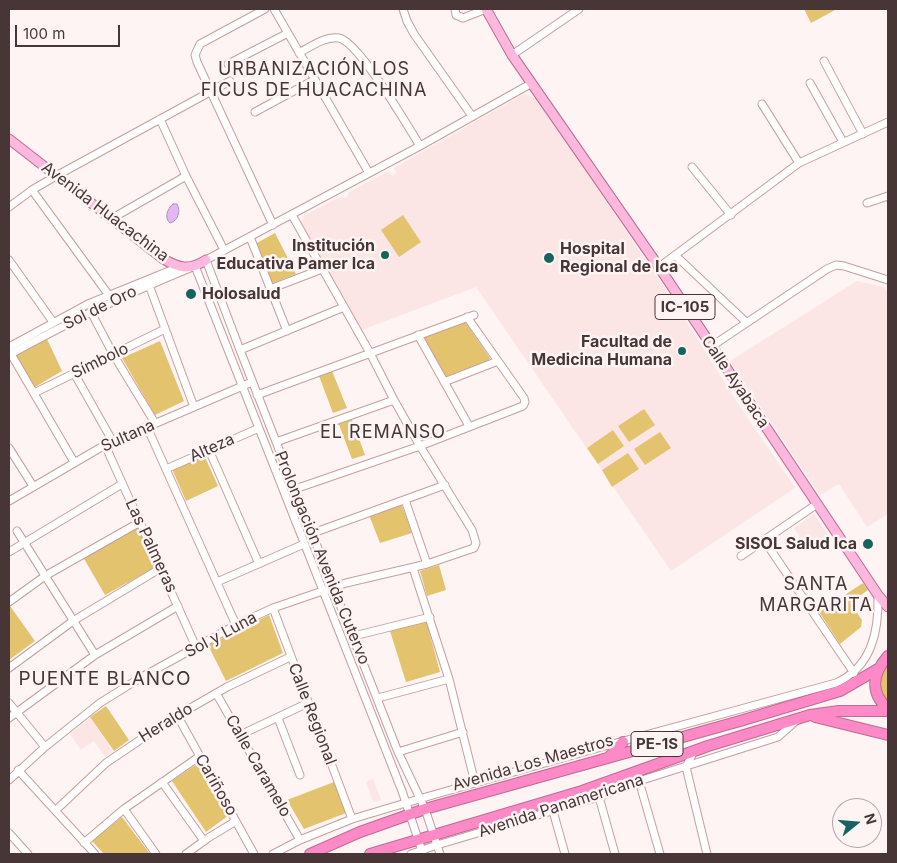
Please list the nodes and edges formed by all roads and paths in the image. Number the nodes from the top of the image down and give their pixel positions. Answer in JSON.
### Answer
{"nodes":[{"id":1,"x":265,"y":9,"type":"edge"},
{"id":2,"x":274,"y":9,"type":"edge"},
{"id":3,"x":403,"y":9,"type":"edge"},
{"id":4,"x":454,"y":9,"type":"edge"},
{"id":5,"x":486,"y":9,"type":"edge"},
{"id":6,"x":579,"y":9,"type":"edge"},
{"id":7,"x":288,"y":33,"type":"junction"},
{"id":8,"x":299,"y":53,"type":"junction"},
{"id":9,"x":512,"y":56,"type":"junction"},
{"id":10,"x":824,"y":61,"type":"dead end"},
{"id":11,"x":228,"y":64,"type":"dead end"},
{"id":12,"x":314,"y":80,"type":"junction"},
{"id":13,"x":230,"y":81,"type":"dead end"},
{"id":14,"x":532,"y":83,"type":"junction"},
{"id":15,"x":810,"y":83,"type":"dead end"},
{"id":16,"x":210,"y":91,"type":"junction"},
{"id":17,"x":762,"y":104,"type":"dead end"},
{"id":18,"x":255,"y":112,"type":"dead end"},
{"id":19,"x":472,"y":116,"type":"junction"},
{"id":20,"x":160,"y":119,"type":"junction"},
{"id":21,"x":888,"y":122,"type":"edge"},
{"id":22,"x":862,"y":134,"type":"junction"},
{"id":23,"x":9,"y":139,"type":"edge"},
{"id":24,"x":843,"y":142,"type":"junction"},
{"id":25,"x":420,"y":146,"type":"junction"},
{"id":26,"x":799,"y":164,"type":"junction"},
{"id":27,"x":692,"y":167,"type":"dead end"},
{"id":28,"x":369,"y":173,"type":"junction"},
{"id":29,"x":56,"y":176,"type":"junction"},
{"id":30,"x":186,"y":176,"type":"junction"},
{"id":31,"x":32,"y":190,"type":"junction"},
{"id":32,"x":888,"y":196,"type":"edge"},
{"id":33,"x":867,"y":203,"type":"dead end"},
{"id":34,"x":9,"y":206,"type":"edge"},
{"id":35,"x":292,"y":215,"type":"junction"},
{"id":36,"x":731,"y":215,"type":"junction"},
{"id":37,"x":111,"y":218,"type":"junction"},
{"id":38,"x":273,"y":225,"type":"junction"},
{"id":39,"x":250,"y":236,"type":"junction"},
{"id":40,"x":224,"y":250,"type":"junction"},
{"id":41,"x":675,"y":255,"type":"junction"},
{"id":42,"x":9,"y":260,"type":"edge"},
{"id":43,"x":206,"y":260,"type":"junction"},
{"id":44,"x":195,"y":266,"type":"junction"},
{"id":45,"x":179,"y":267,"type":"junction"},
{"id":46,"x":659,"y":267,"type":"junction"},
{"id":47,"x":322,"y":269,"type":"junction"},
{"id":48,"x":888,"y":280,"type":"edge"},
{"id":49,"x":149,"y":285,"type":"junction"},
{"id":50,"x":270,"y":289,"type":"junction"},
{"id":51,"x":108,"y":294,"type":"junction"},
{"id":52,"x":344,"y":308,"type":"junction"},
{"id":53,"x":91,"y":312,"type":"junction"},
{"id":54,"x":53,"y":322,"type":"junction"},
{"id":55,"x":746,"y":322,"type":"junction"},
{"id":56,"x":165,"y":329,"type":"junction"},
{"id":57,"x":287,"y":331,"type":"junction"},
{"id":58,"x":418,"y":335,"type":"junction"},
{"id":59,"x":712,"y":346,"type":"junction"},
{"id":60,"x":240,"y":350,"type":"junction"},
{"id":61,"x":9,"y":352,"type":"edge"},
{"id":62,"x":370,"y":352,"type":"junction"},
{"id":63,"x":113,"y":354,"type":"junction"},
{"id":64,"x":498,"y":361,"type":"junction"},
{"id":65,"x":74,"y":373,"type":"junction"},
{"id":66,"x":252,"y":382,"type":"junction"},
{"id":67,"x":444,"y":382,"type":"junction"},
{"id":68,"x":242,"y":386,"type":"junction"},
{"id":69,"x":34,"y":393,"type":"junction"},
{"id":70,"x":257,"y":395,"type":"junction"},
{"id":71,"x":394,"y":400,"type":"junction"},
{"id":72,"x":194,"y":407,"type":"junction"},
{"id":73,"x":155,"y":423,"type":"junction"},
{"id":74,"x":469,"y":426,"type":"junction"},
{"id":75,"x":147,"y":427,"type":"junction"},
{"id":76,"x":259,"y":428,"type":"junction"},
{"id":77,"x":114,"y":442,"type":"junction"},
{"id":78,"x":276,"y":442,"type":"junction"},
{"id":79,"x":104,"y":445,"type":"junction"},
{"id":80,"x":420,"y":446,"type":"junction"},
{"id":81,"x":9,"y":448,"type":"edge"},
{"id":82,"x":209,"y":450,"type":"junction"},
{"id":83,"x":74,"y":462,"type":"junction"},
{"id":84,"x":166,"y":469,"type":"junction"},
{"id":85,"x":122,"y":484,"type":"junction"},
{"id":86,"x":445,"y":485,"type":"junction"},
{"id":87,"x":33,"y":486,"type":"junction"},
{"id":88,"x":295,"y":489,"type":"junction"},
{"id":89,"x":405,"y":500,"type":"junction"},
{"id":90,"x":9,"y":501,"type":"edge"},
{"id":91,"x":817,"y":504,"type":"junction"},
{"id":92,"x":140,"y":522,"type":"junction"},
{"id":93,"x":17,"y":531,"type":"dead end"},
{"id":94,"x":312,"y":533,"type":"junction"},
{"id":95,"x":764,"y":540,"type":"junction"},
{"id":96,"x":24,"y":543,"type":"junction"},
{"id":97,"x":304,"y":544,"type":"junction"},
{"id":98,"x":9,"y":552,"type":"edge"},
{"id":99,"x":741,"y":556,"type":"dead end"},
{"id":100,"x":259,"y":564,"type":"junction"},
{"id":101,"x":427,"y":564,"type":"junction"},
{"id":102,"x":161,"y":568,"type":"junction"},
{"id":103,"x":413,"y":568,"type":"junction"},
{"id":104,"x":45,"y":576,"type":"junction"},
{"id":105,"x":217,"y":582,"type":"junction"},
{"id":106,"x":334,"y":587,"type":"junction"},
{"id":107,"x":323,"y":591,"type":"junction"},
{"id":108,"x":878,"y":595,"type":"junction"},
{"id":109,"x":9,"y":602,"type":"edge"},
{"id":110,"x":888,"y":605,"type":"edge"},
{"id":111,"x":178,"y":606,"type":"junction"},
{"id":112,"x":273,"y":608,"type":"junction"},
{"id":113,"x":430,"y":617,"type":"junction"},
{"id":114,"x":73,"y":621,"type":"junction"},
{"id":115,"x":236,"y":625,"type":"junction"},
{"id":116,"x":354,"y":636,"type":"junction"},
{"id":117,"x":196,"y":647,"type":"junction"},
{"id":118,"x":95,"y":655,"type":"junction"},
{"id":119,"x":888,"y":656,"type":"edge"},
{"id":120,"x":290,"y":657,"type":"junction"},
{"id":121,"x":9,"y":668,"type":"edge"},
{"id":122,"x":878,"y":669,"type":"junction"},
{"id":123,"x":854,"y":673,"type":"junction"},
{"id":124,"x":448,"y":679,"type":"junction"},
{"id":125,"x":216,"y":693,"type":"junction"},
{"id":126,"x":378,"y":698,"type":"junction"},
{"id":127,"x":798,"y":699,"type":"junction"},
{"id":128,"x":9,"y":702,"type":"edge"},
{"id":129,"x":308,"y":703,"type":"junction"},
{"id":130,"x":888,"y":710,"type":"edge"},
{"id":131,"x":16,"y":712,"type":"junction"},
{"id":132,"x":177,"y":715,"type":"junction"},
{"id":133,"x":9,"y":718,"type":"edge"},
{"id":134,"x":278,"y":718,"type":"junction"},
{"id":135,"x":799,"y":718,"type":"junction"},
{"id":136,"x":463,"y":732,"type":"junction"},
{"id":137,"x":240,"y":735,"type":"junction"},
{"id":138,"x":888,"y":735,"type":"edge"},
{"id":139,"x":623,"y":742,"type":"junction"},
{"id":140,"x":45,"y":747,"type":"junction"},
{"id":141,"x":694,"y":751,"type":"junction"},
{"id":142,"x":398,"y":752,"type":"junction"},
{"id":143,"x":200,"y":756,"type":"junction"},
{"id":144,"x":609,"y":757,"type":"junction"},
{"id":145,"x":686,"y":767,"type":"junction"},
{"id":146,"x":18,"y":770,"type":"junction"},
{"id":147,"x":300,"y":775,"type":"dead end"},
{"id":148,"x":9,"y":780,"type":"edge"},
{"id":149,"x":639,"y":781,"type":"junction"},
{"id":150,"x":162,"y":782,"type":"junction"},
{"id":151,"x":475,"y":783,"type":"junction"},
{"id":152,"x":599,"y":797,"type":"junction"},
{"id":153,"x":419,"y":799,"type":"junction"},
{"id":154,"x":406,"y":803,"type":"junction"},
{"id":155,"x":124,"y":809,"type":"junction"},
{"id":156,"x":425,"y":809,"type":"junction"},
{"id":157,"x":56,"y":810,"type":"junction"},
{"id":158,"x":553,"y":811,"type":"junction"},
{"id":159,"x":409,"y":815,"type":"junction"},
{"id":160,"x":352,"y":819,"type":"junction"},
{"id":161,"x":236,"y":821,"type":"junction"},
{"id":162,"x":9,"y":833,"type":"edge"},
{"id":163,"x":433,"y":834,"type":"junction"},
{"id":164,"x":300,"y":840,"type":"junction"},
{"id":165,"x":417,"y":840,"type":"junction"},
{"id":166,"x":204,"y":841,"type":"junction"},
{"id":167,"x":84,"y":843,"type":"junction"},
{"id":168,"x":437,"y":845,"type":"junction"},
{"id":169,"x":422,"y":852,"type":"edge"},
{"id":170,"x":28,"y":854,"type":"edge"},
{"id":171,"x":95,"y":854,"type":"edge"},
{"id":172,"x":156,"y":854,"type":"edge"},
{"id":173,"x":186,"y":854,"type":"edge"},
{"id":174,"x":254,"y":854,"type":"edge"},
{"id":175,"x":273,"y":854,"type":"edge"},
{"id":176,"x":310,"y":854,"type":"edge"},
{"id":177,"x":370,"y":854,"type":"edge"},
{"id":178,"x":411,"y":854,"type":"edge"},
{"id":179,"x":440,"y":854,"type":"edge"},
{"id":180,"x":565,"y":854,"type":"edge"},
{"id":181,"x":615,"y":854,"type":"edge"},
{"id":182,"x":660,"y":854,"type":"edge"},
{"id":183,"x":707,"y":854,"type":"edge"}],
"edges":[{"from":1,"to":16,"type":"street"},
{"from":2,"to":7,"type":"street"},
{"from":3,"to":19,"type":"street"},
{"from":4,"to":5,"type":"street"},
{"from":5,"to":9,"type":"main road","name":"Calle Ayabaca","number":"IC-105"},
{"from":6,"to":9,"type":"street"},
{"from":7,"to":8,"type":"street"},
{"from":7,"to":11,"type":"street"},
{"from":8,"to":12,"type":"street"},
{"from":8,"to":25,"type":"street"},
{"from":9,"to":14,"type":"main road","name":"Calle Ayabaca","number":"IC-105"},
{"from":10,"to":22,"type":"street"},
{"from":12,"to":18,"type":"street"},
{"from":12,"to":28,"type":"street"},
{"from":13,"to":16,"type":"street"},
{"from":14,"to":19,"type":"street"},
{"from":14,"to":46,"type":"main road","name":"Calle Ayabaca","number":"IC-105"},
{"from":15,"to":24,"type":"street"},
{"from":16,"to":20,"type":"street"},
{"from":16,"to":38,"type":"street"},
{"from":17,"to":26,"type":"street"},
{"from":19,"to":25,"type":"street"},
{"from":20,"to":29,"type":"street"},
{"from":20,"to":30,"type":"street"},
{"from":21,"to":22,"type":"street"},
{"from":22,"to":24,"type":"street"},
{"from":23,"to":29,"type":"main road","name":"Avenida Huacachina"},
{"from":24,"to":26,"type":"street"},
{"from":25,"to":28,"type":"street"},
{"from":26,"to":36,"type":"street"},
{"from":27,"to":36,"type":"street"},
{"from":28,"to":35,"type":"street"},
{"from":29,"to":31,"type":"street"},
{"from":29,"to":37,"type":"main road","name":"Avenida Huacachina"},
{"from":30,"to":37,"type":"street"},
{"from":30,"to":40,"type":"street"},
{"from":31,"to":34,"type":"street"},
{"from":31,"to":51,"type":"street"},
{"from":32,"to":33,"type":"street"},
{"from":35,"to":38,"type":"street"},
{"from":35,"to":47,"type":"street"},
{"from":36,"to":41,"type":"street"},
{"from":37,"to":45,"type":"main road","name":"Avenida Huacachina"},
{"from":38,"to":39,"type":"street"},
{"from":39,"to":40,"type":"street"},
{"from":39,"to":50,"type":"street"},
{"from":40,"to":43,"type":"street"},
{"from":41,"to":46,"type":"street"},
{"from":41,"to":55,"type":"street"},
{"from":42,"to":54,"type":"street"},
{"from":43,"to":44,"type":"main road","name":"Avenida Huacachina"},
{"from":43,"to":60,"type":"street","name":"Prolongación Avenida Cutervo"},
{"from":44,"to":45,"type":"main road","name":"Avenida Huacachina"},
{"from":44,"to":49,"type":"street","name":"Sol de Oro"},
{"from":44,"to":68,"type":"street","name":"Prolongación Avenida Cutervo"},
{"from":45,"to":51,"type":"street"},
{"from":46,"to":59,"type":"main road","name":"Calle Ayabaca","number":"IC-105"},
{"from":47,"to":50,"type":"street"},
{"from":47,"to":52,"type":"street"},
{"from":48,"to":55,"type":"street"},
{"from":49,"to":53,"type":"street","name":"Sol de Oro"},
{"from":49,"to":56,"type":"street"},
{"from":50,"to":57,"type":"street"},
{"from":51,"to":54,"type":"street"},
{"from":52,"to":57,"type":"street"},
{"from":52,"to":62,"type":"street"},
{"from":53,"to":61,"type":"street","name":"Sol de Oro"},
{"from":53,"to":63,"type":"street"},
{"from":54,"to":61,"type":"street"},
{"from":55,"to":59,"type":"street"},
{"from":56,"to":63,"type":"street","name":"Símbolo"},
{"from":56,"to":72,"type":"street"},
{"from":57,"to":60,"type":"street"},
{"from":58,"to":62,"type":"street"},
{"from":58,"to":64,"type":"street"},
{"from":58,"to":67,"type":"street"},
{"from":59,"to":91,"type":"main road","name":"Calle Ayabaca","number":"IC-105"},
{"from":60,"to":66,"type":"street","name":"Prolongación Avenida Cutervo"},
{"from":61,"to":69,"type":"street"},
{"from":62,"to":70,"type":"street"},
{"from":62,"to":71,"type":"street"},
{"from":63,"to":65,"type":"street","name":"Símbolo"},
{"from":63,"to":73,"type":"street"},
{"from":64,"to":67,"type":"street"},
{"from":64,"to":74,"type":"street"},
{"from":65,"to":69,"type":"street","name":"Símbolo"},
{"from":65,"to":77,"type":"street"},
{"from":66,"to":68,"type":"street","name":"Sultana"},
{"from":66,"to":70,"type":"street","name":"Prolongación Avenida Cutervo"},
{"from":67,"to":74,"type":"street"},
{"from":68,"to":72,"type":"street","name":"Sultana"},
{"from":68,"to":76,"type":"street","name":"Prolongación Avenida Cutervo"},
{"from":69,"to":83,"type":"street"},
{"from":70,"to":78,"type":"street","name":"Prolongación Avenida Cutervo"},
{"from":71,"to":78,"type":"street"},
{"from":71,"to":80,"type":"street"},
{"from":72,"to":73,"type":"street","name":"Sultana"},
{"from":73,"to":75,"type":"street","name":"Sultana"},
{"from":74,"to":80,"type":"street"},
{"from":75,"to":77,"type":"street","name":"Sultana"},
{"from":75,"to":84,"type":"street"},
{"from":76,"to":82,"type":"street","name":"Alteza"},
{"from":76,"to":97,"type":"street","name":"Prolongación Avenida Cutervo"},
{"from":77,"to":79,"type":"street","name":"Sultana"},
{"from":78,"to":88,"type":"street","name":"Prolongación Avenida Cutervo"},
{"from":79,"to":83,"type":"street","name":"Sultana"},
{"from":79,"to":85,"type":"street","name":"Las Palmeras"},
{"from":80,"to":86,"type":"street"},
{"from":80,"to":88,"type":"street"},
{"from":81,"to":87,"type":"street"},
{"from":82,"to":84,"type":"street","name":"Alteza"},
{"from":82,"to":100,"type":"street"},
{"from":83,"to":87,"type":"street","name":"Sultana"},
{"from":84,"to":105,"type":"street"},
{"from":85,"to":92,"type":"street","name":"Las Palmeras"},
{"from":85,"to":96,"type":"street"},
{"from":86,"to":89,"type":"street"},
{"from":86,"to":101,"type":"street","name":"Sol y Luna"},
{"from":87,"to":90,"type":"street","name":"Sultana"},
{"from":88,"to":94,"type":"street","name":"Prolongación Avenida Cutervo"},
{"from":89,"to":94,"type":"street"},
{"from":89,"to":101,"type":"street"},
{"from":91,"to":95,"type":"street"},
{"from":91,"to":108,"type":"main road","name":"Calle Ayabaca","number":"IC-105"},
{"from":92,"to":102,"type":"street","name":"Las Palmeras"},
{"from":92,"to":104,"type":"street"},
{"from":93,"to":96,"type":"street"},
{"from":94,"to":106,"type":"street","name":"Prolongación Avenida Cutervo"},
{"from":95,"to":99,"type":"street"},
{"from":95,"to":123,"type":"street"},
{"from":96,"to":98,"type":"street"},
{"from":96,"to":104,"type":"street"},
{"from":97,"to":100,"type":"street"},
{"from":97,"to":107,"type":"street","name":"Prolongación Avenida Cutervo"},
{"from":100,"to":105,"type":"street"},
{"from":101,"to":103,"type":"street","name":"Sol y Luna"},
{"from":102,"to":111,"type":"street","name":"Las Palmeras"},
{"from":102,"to":114,"type":"street"},
{"from":103,"to":106,"type":"street","name":"Sol y Luna"},
{"from":103,"to":113,"type":"street"},
{"from":104,"to":109,"type":"street"},
{"from":104,"to":114,"type":"street"},
{"from":105,"to":115,"type":"street"},
{"from":106,"to":107,"type":"street","name":"Sol y Luna"},
{"from":106,"to":116,"type":"street","name":"Prolongación Avenida Cutervo"},
{"from":107,"to":112,"type":"street","name":"Sol y Luna"},
{"from":107,"to":154,"type":"street","name":"Prolongación Avenida Cutervo"},
{"from":108,"to":110,"type":"main road","name":"Calle Ayabaca","number":"IC-105"},
{"from":108,"to":123,"type":"street"},
{"from":111,"to":117,"type":"street","name":"Las Palmeras"},
{"from":111,"to":118,"type":"street"},
{"from":112,"to":115,"type":"street","name":"Sol y Luna"},
{"from":112,"to":120,"type":"street","name":"Calle Regional"},
{"from":113,"to":116,"type":"street"},
{"from":113,"to":124,"type":"street"},
{"from":114,"to":118,"type":"street"},
{"from":114,"to":121,"type":"street"},
{"from":115,"to":117,"type":"street","name":"Sol y Luna"},
{"from":116,"to":126,"type":"street","name":"Prolongación Avenida Cutervo"},
{"from":117,"to":140,"type":"street","name":"Sol y Luna"},
{"from":118,"to":131,"type":"street"},
{"from":119,"to":122,"type":"highway","number":"PE-1S"},
{"from":120,"to":125,"type":"street","name":"Heraldo"},
{"from":120,"to":129,"type":"street","name":"Calle Regional"},
{"from":122,"to":127,"type":"highway","name":"Avenida Los Maestros","number":"PE-1S"},
{"from":122,"to":130,"type":"highway","number":"PE-1S"},
{"from":123,"to":127,"type":"street"},
{"from":124,"to":126,"type":"street"},
{"from":124,"to":136,"type":"street"},
{"from":125,"to":132,"type":"street","name":"Heraldo"},
{"from":125,"to":137,"type":"street","name":"Calle Caramelo"},
{"from":126,"to":142,"type":"street","name":"Prolongación Avenida Cutervo"},
{"from":127,"to":139,"type":"street"},
{"from":127,"to":144,"type":"highway","name":"Avenida Los Maestros","number":"PE-1S"},
{"from":128,"to":131,"type":"street"},
{"from":129,"to":134,"type":"street"},
{"from":129,"to":160,"type":"street","name":"Calle Regional"},
{"from":130,"to":135,"type":"highway","number":"PE-1S"},
{"from":131,"to":133,"type":"street"},
{"from":131,"to":140,"type":"street"},
{"from":132,"to":143,"type":"street","name":"Cariñoso"},
{"from":132,"to":157,"type":"street","name":"Heraldo"},
{"from":134,"to":137,"type":"street"},
{"from":134,"to":147,"type":"street"},
{"from":135,"to":138,"type":"highway"},
{"from":135,"to":141,"type":"highway","number":"PE-1S"},
{"from":135,"to":145,"type":"street","name":"Avenida Panamericana"},
{"from":136,"to":142,"type":"street"},
{"from":136,"to":151,"type":"street"},
{"from":137,"to":164,"type":"street","name":"Calle Caramelo"},
{"from":139,"to":144,"type":"highway"},
{"from":139,"to":151,"type":"street"},
{"from":140,"to":146,"type":"street","name":"Sol y Luna"},
{"from":141,"to":145,"type":"street"},
{"from":141,"to":163,"type":"highway","number":"PE-1S"},
{"from":142,"to":153,"type":"street","name":"Prolongación Avenida Cutervo"},
{"from":143,"to":150,"type":"street"},
{"from":143,"to":161,"type":"street","name":"Cariñoso"},
{"from":144,"to":156,"type":"highway","name":"Avenida Los Maestros","number":"PE-1S"},
{"from":145,"to":149,"type":"street","name":"Avenida Panamericana"},
{"from":145,"to":183,"type":"street"},
{"from":146,"to":148,"type":"street","name":"Sol y Luna"},
{"from":146,"to":157,"type":"street"},
{"from":149,"to":152,"type":"street","name":"Avenida Panamericana"},
{"from":149,"to":182,"type":"street"},
{"from":150,"to":155,"type":"street"},
{"from":150,"to":166,"type":"street"},
{"from":151,"to":153,"type":"street"},
{"from":152,"to":158,"type":"street","name":"Avenida Panamericana"},
{"from":152,"to":181,"type":"street"},
{"from":153,"to":154,"type":"street"},
{"from":153,"to":156,"type":"street","name":"Prolongación Avenida Cutervo"},
{"from":154,"to":159,"type":"street","name":"Prolongación Avenida Cutervo"},
{"from":154,"to":160,"type":"street"},
{"from":155,"to":167,"type":"street"},
{"from":155,"to":172,"type":"street"},
{"from":156,"to":159,"type":"highway","name":"Avenida Los Maestros","number":"PE-1S"},
{"from":156,"to":163,"type":"street","name":"Prolongación Avenida Cutervo"},
{"from":157,"to":167,"type":"street"},
{"from":158,"to":168,"type":"street","name":"Avenida Panamericana"},
{"from":158,"to":180,"type":"street"},
{"from":159,"to":165,"type":"street","name":"Prolongación Avenida Cutervo"},
{"from":159,"to":176,"type":"highway","name":"Avenida Los Maestros","number":"PE-1S"},
{"from":160,"to":164,"type":"street"},
{"from":161,"to":166,"type":"street"},
{"from":161,"to":174,"type":"street","name":"Cariñoso"},
{"from":162,"to":170,"type":"street"},
{"from":163,"to":165,"type":"highway","number":"PE-1S"},
{"from":163,"to":168,"type":"street","name":"Prolongación Avenida Cutervo"},
{"from":164,"to":175,"type":"street"},
{"from":165,"to":169,"type":"street","name":"Prolongación Avenida Cutervo"},
{"from":165,"to":177,"type":"highway","number":"PE-1S"},
{"from":166,"to":173,"type":"street"},
{"from":167,"to":171,"type":"street"},
{"from":168,"to":169,"type":"street","name":"Avenida Panamericana"},
{"from":168,"to":179,"type":"street","name":"Prolongación Avenida Cutervo"},
{"from":169,"to":178,"type":"street","name":"Avenida Panamericana"}]}
